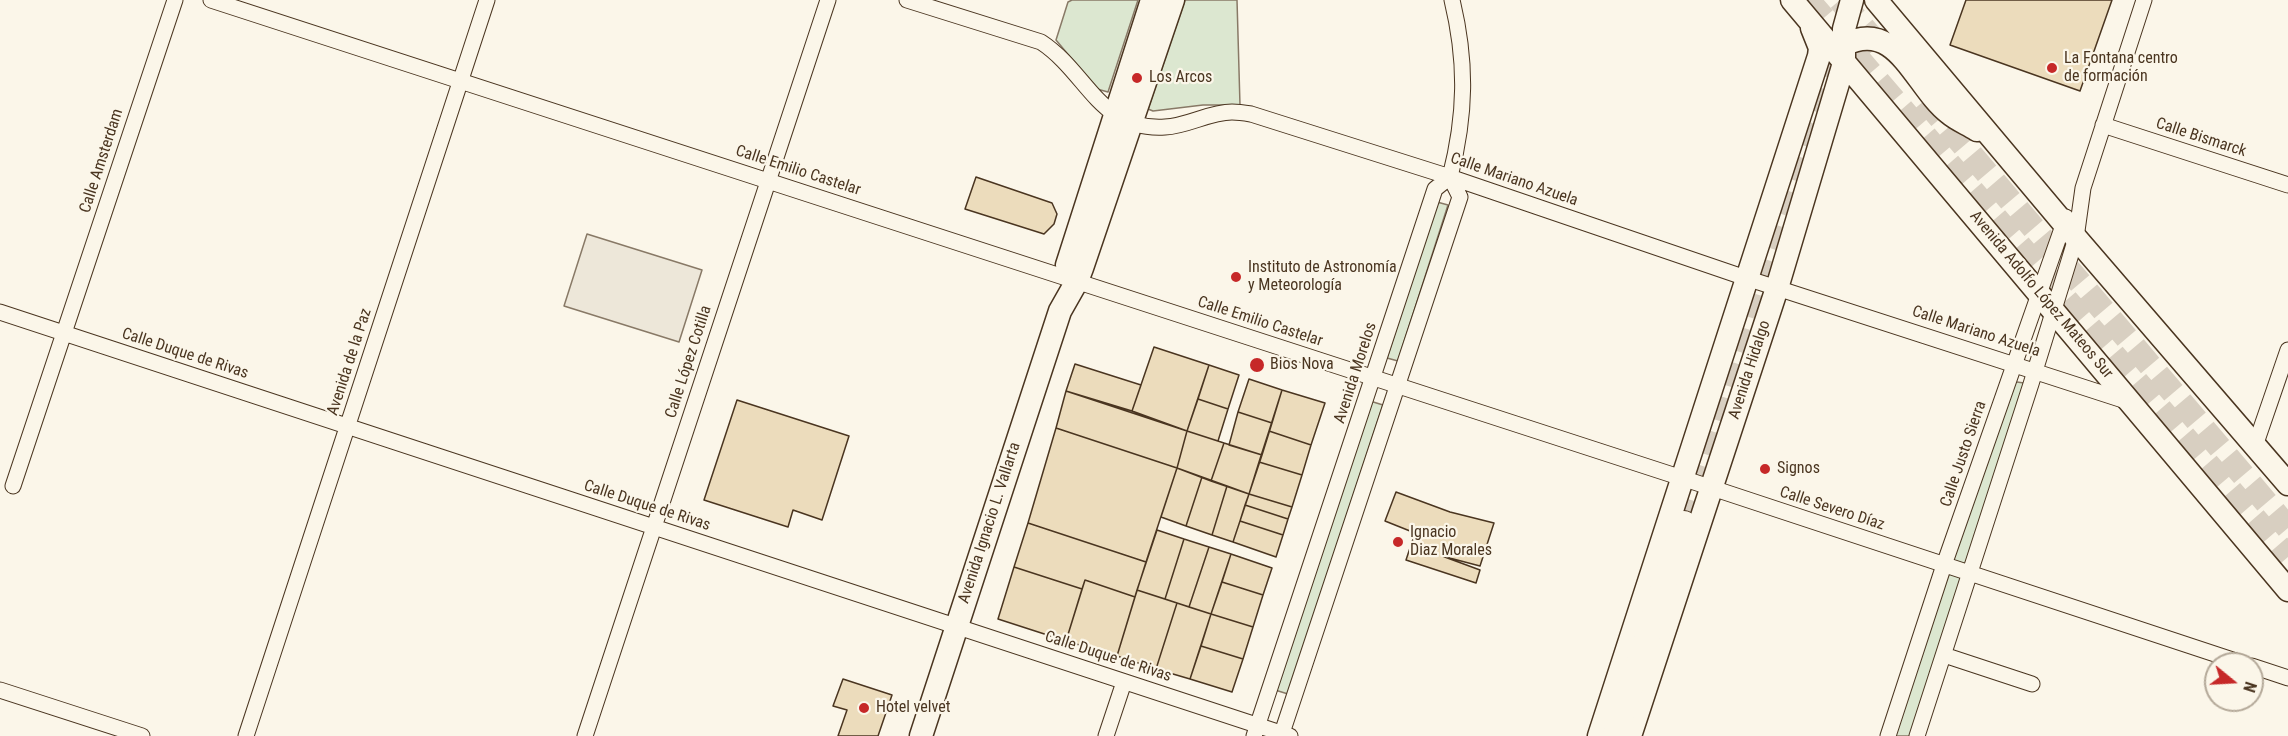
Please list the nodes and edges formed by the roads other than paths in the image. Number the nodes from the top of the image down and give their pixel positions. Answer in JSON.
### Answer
{"nodes":[{"id":1,"x":175,"y":0,"type":"edge"},
{"id":2,"x":211,"y":0,"type":"edge"},
{"id":3,"x":487,"y":0,"type":"edge"},
{"id":4,"x":828,"y":0,"type":"edge"},
{"id":5,"x":907,"y":0,"type":"edge"},
{"id":6,"x":1152,"y":0,"type":"edge"},
{"id":7,"x":1173,"y":0,"type":"edge"},
{"id":8,"x":1452,"y":0,"type":"edge"},
{"id":9,"x":1792,"y":0,"type":"edge"},
{"id":10,"x":1852,"y":0,"type":"edge"},
{"id":11,"x":1876,"y":0,"type":"edge"},
{"id":12,"x":2144,"y":0,"type":"edge"},
{"id":13,"x":1810,"y":21,"type":"junction"},
{"id":14,"x":1844,"y":54,"type":"junction"},
{"id":15,"x":461,"y":81,"type":"junction"},
{"id":16,"x":1124,"y":120,"type":"junction"},
{"id":17,"x":2103,"y":125,"type":"junction"},
{"id":18,"x":1992,"y":138,"type":"junction"},
{"id":19,"x":1450,"y":177,"type":"junction"},
{"id":20,"x":768,"y":181,"type":"junction"},
{"id":21,"x":2288,"y":185,"type":"edge"},
{"id":22,"x":2069,"y":230,"type":"junction"},
{"id":23,"x":1747,"y":278,"type":"junction"},
{"id":24,"x":1070,"y":279,"type":"junction"},
{"id":25,"x":1777,"y":288,"type":"junction"},
{"id":26,"x":2047,"y":301,"type":"junction"},
{"id":27,"x":0,"y":312,"type":"edge"},
{"id":28,"x":64,"y":333,"type":"junction"},
{"id":29,"x":2288,"y":350,"type":"edge"},
{"id":30,"x":2016,"y":364,"type":"junction"},
{"id":31,"x":2035,"y":370,"type":"junction"},
{"id":32,"x":1373,"y":377,"type":"junction"},
{"id":33,"x":1397,"y":385,"type":"junction"},
{"id":34,"x":2132,"y":402,"type":"junction"},
{"id":35,"x":348,"y":426,"type":"junction"},
{"id":36,"x":2255,"y":446,"type":"junction"},
{"id":37,"x":1682,"y":478,"type":"junction"},
{"id":38,"x":2288,"y":484,"type":"edge"},
{"id":39,"x":13,"y":486,"type":"dead end"},
{"id":40,"x":1711,"y":488,"type":"junction"},
{"id":41,"x":1684,"y":523,"type":"tunnel mouth"},
{"id":42,"x":654,"y":527,"type":"junction"},
{"id":43,"x":1944,"y":565,"type":"junction"},
{"id":44,"x":1971,"y":574,"type":"junction"},
{"id":45,"x":2288,"y":590,"type":"edge"},
{"id":46,"x":957,"y":626,"type":"junction"},
{"id":47,"x":2208,"y":652,"type":"edge"},
{"id":48,"x":1944,"y":655,"type":"junction"},
{"id":49,"x":2264,"y":670,"type":"edge"},
{"id":50,"x":2288,"y":678,"type":"edge"},
{"id":51,"x":1124,"y":681,"type":"junction"},
{"id":52,"x":2032,"y":684,"type":"dead end"},
{"id":53,"x":0,"y":690,"type":"edge"},
{"id":54,"x":1256,"y":731,"type":"edge"},
{"id":55,"x":1284,"y":735,"type":"edge"},
{"id":56,"x":142,"y":736,"type":"edge"},
{"id":57,"x":246,"y":736,"type":"edge"},
{"id":58,"x":585,"y":736,"type":"edge"},
{"id":59,"x":921,"y":736,"type":"edge"},
{"id":60,"x":1106,"y":736,"type":"edge"},
{"id":61,"x":1599,"y":736,"type":"edge"},
{"id":62,"x":1615,"y":736,"type":"edge"},
{"id":63,"x":1630,"y":736,"type":"edge"},
{"id":64,"x":1888,"y":736,"type":"edge"},
{"id":65,"x":1917,"y":736,"type":"edge"}],
"edges":[{"from":1,"to":28,"type":"street","name":"Calle Amsterdam"},
{"from":2,"to":15,"type":"street","name":"Calle Emilio Castelar"},
{"from":3,"to":15,"type":"street","name":"Avenida de la Paz"},
{"from":4,"to":20,"type":"street","name":"Calle López Cotilla"},
{"from":5,"to":16,"type":"street"},
{"from":6,"to":16,"type":"main road","name":"Avenida Ignacio L. Vallarta"},
{"from":7,"to":16,"type":"main road","name":"Avenida Ignacio L. Vallarta"},
{"from":8,"to":19,"type":"street"},
{"from":9,"to":13,"type":"main road","name":"Avenida Adolfo López Mateos Sur"},
{"from":10,"to":14,"type":"main road","name":"Avenida Hidalgo"},
{"from":11,"to":18,"type":"main road"},
{"from":12,"to":17,"type":"street","name":"Calle Justo Sierra"},
{"from":13,"to":14,"type":"main road","name":"Avenida Adolfo López Mateos Sur"},
{"from":13,"to":23,"type":"main road","name":"Avenida Hidalgo"},
{"from":14,"to":18,"type":"main road"},
{"from":14,"to":25,"type":"main road","name":"Avenida Hidalgo"},
{"from":14,"to":26,"type":"main road","name":"Avenida Adolfo López Mateos Sur"},
{"from":15,"to":20,"type":"street","name":"Calle Emilio Castelar"},
{"from":15,"to":35,"type":"street","name":"Avenida de la Paz"},
{"from":16,"to":19,"type":"street","name":"Calle Mariano Azuela"},
{"from":16,"to":24,"type":"main road","name":"Avenida Ignacio L. Vallarta"},
{"from":17,"to":21,"type":"street","name":"Calle Bismarck"},
{"from":17,"to":22,"type":"street","name":"Calle Justo Sierra"},
{"from":18,"to":22,"type":"main road"},
{"from":19,"to":23,"type":"street","name":"Calle Mariano Azuela"},
{"from":19,"to":32,"type":"street","name":"Avenida Morelos"},
{"from":19,"to":33,"type":"street"},
{"from":20,"to":24,"type":"street","name":"Calle Emilio Castelar"},
{"from":20,"to":42,"type":"street","name":"Calle López Cotilla"},
{"from":22,"to":26,"type":"street","name":"Calle Justo Sierra"},
{"from":22,"to":26,"type":"street","name":"Calle Justo Sierra"},
{"from":22,"to":36,"type":"main road"},
{"from":23,"to":25,"type":"street","name":"Calle Mariano Azuela"},
{"from":23,"to":37,"type":"main road","name":"Avenida Hidalgo"},
{"from":24,"to":32,"type":"street","name":"Calle Emilio Castelar"},
{"from":24,"to":46,"type":"main road","name":"Avenida Ignacio L. Vallarta"},
{"from":25,"to":30,"type":"street","name":"Calle Mariano Azuela"},
{"from":25,"to":40,"type":"main road","name":"Avenida Hidalgo"},
{"from":26,"to":30,"type":"street","name":"Calle Justo Sierra"},
{"from":26,"to":31,"type":"street","name":"Calle Justo Sierra"},
{"from":26,"to":34,"type":"main road","name":"Avenida Adolfo López Mateos Sur"},
{"from":27,"to":28,"type":"street","name":"Calle Duque de Rivas"},
{"from":28,"to":35,"type":"street","name":"Calle Duque de Rivas"},
{"from":28,"to":39,"type":"street","name":"Calle Amsterdam"},
{"from":29,"to":36,"type":"street"},
{"from":30,"to":31,"type":"street","name":"Calle Mariano Azuela"},
{"from":30,"to":43,"type":"street","name":"Calle Justo Sierra"},
{"from":31,"to":34,"type":"street","name":"Calle Mariano Azuela"},
{"from":31,"to":44,"type":"street","name":"Calle Justo Sierra"},
{"from":32,"to":33,"type":"street","name":"Calle Severo Díaz"},
{"from":32,"to":54,"type":"street","name":"Avenida Morelos"},
{"from":33,"to":37,"type":"street","name":"Calle Severo Díaz"},
{"from":33,"to":55,"type":"street"},
{"from":34,"to":45,"type":"main road","name":"Avenida Adolfo López Mateos Sur"},
{"from":35,"to":42,"type":"street","name":"Calle Duque de Rivas"},
{"from":35,"to":57,"type":"street","name":"Avenida de la Paz"},
{"from":36,"to":38,"type":"main road"},
{"from":37,"to":40,"type":"street","name":"Calle Severo Díaz"},
{"from":37,"to":61,"type":"main road","name":"Avenida Hidalgo"},
{"from":40,"to":43,"type":"street","name":"Calle Severo Díaz"},
{"from":40,"to":63,"type":"main road","name":"Avenida Hidalgo"},
{"from":41,"to":62,"type":"main road"},
{"from":42,"to":46,"type":"street","name":"Calle Duque de Rivas"},
{"from":42,"to":58,"type":"street","name":"Calle López Cotilla"},
{"from":43,"to":44,"type":"street","name":"Calle Severo Díaz"},
{"from":43,"to":64,"type":"street","name":"Calle Justo Sierra"},
{"from":44,"to":47,"type":"street","name":"Calle Severo Díaz"},
{"from":44,"to":48,"type":"street","name":"Calle Justo Sierra"},
{"from":46,"to":51,"type":"street","name":"Calle Duque de Rivas"},
{"from":46,"to":59,"type":"main road","name":"Avenida Ignacio L. Vallarta"},
{"from":48,"to":52,"type":"street"},
{"from":48,"to":65,"type":"street","name":"Calle Justo Sierra"},
{"from":49,"to":50,"type":"street"},
{"from":51,"to":54,"type":"street","name":"Calle Duque de Rivas"},
{"from":51,"to":60,"type":"street"},
{"from":53,"to":56,"type":"street"},
{"from":54,"to":55,"type":"street","name":"Calle Duque de Rivas"}]}
